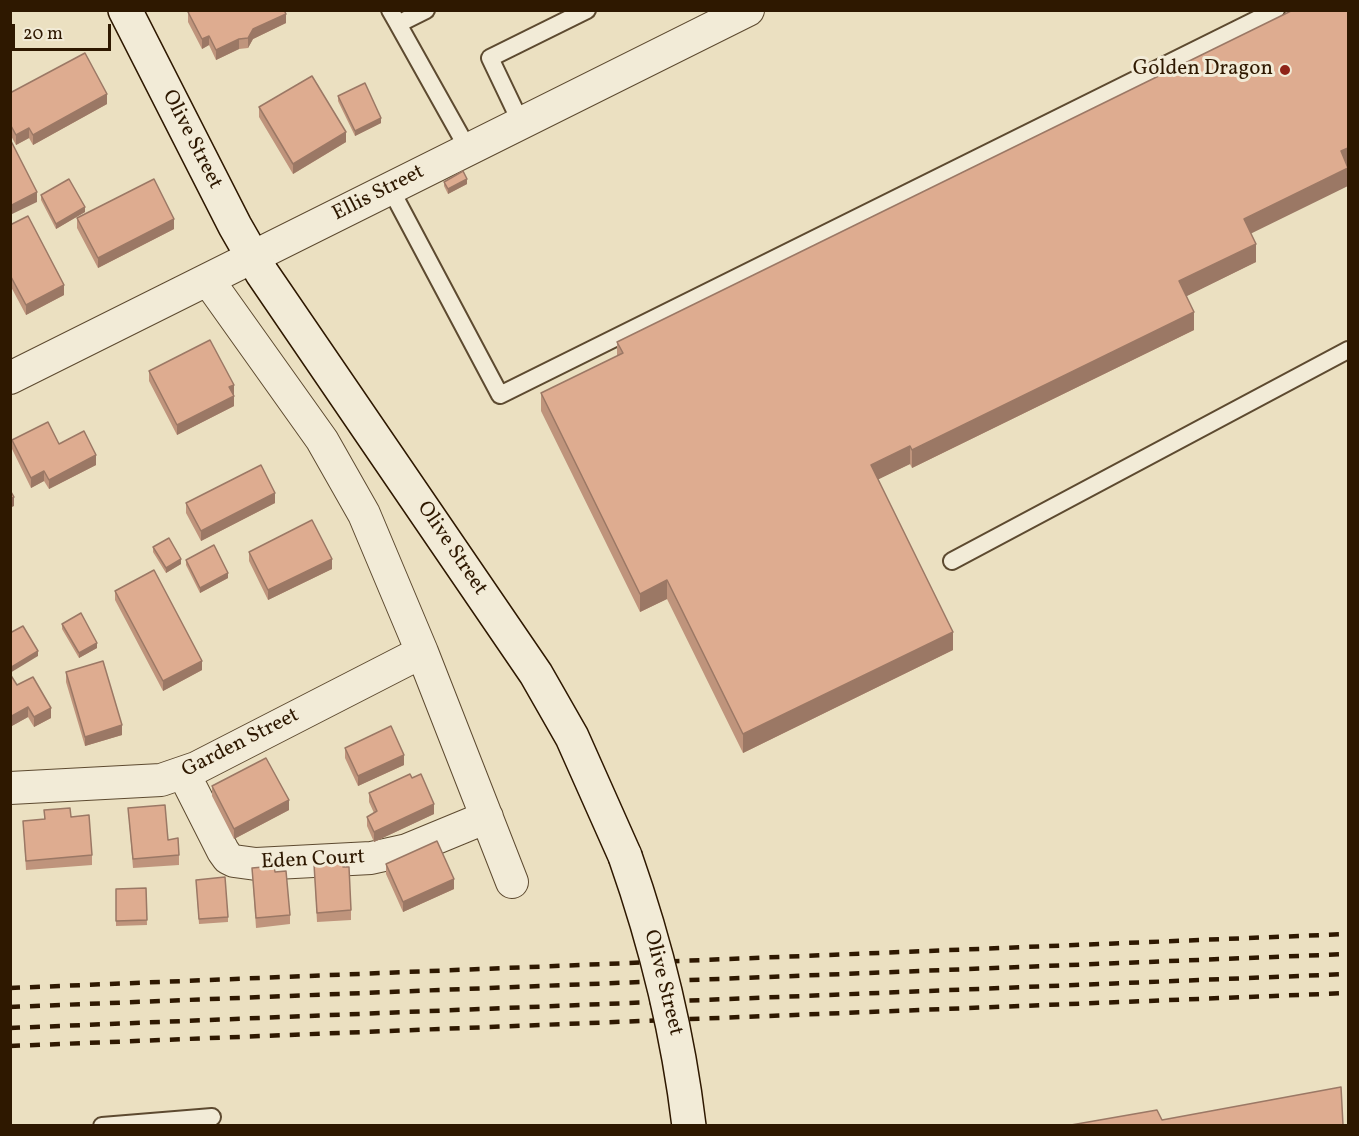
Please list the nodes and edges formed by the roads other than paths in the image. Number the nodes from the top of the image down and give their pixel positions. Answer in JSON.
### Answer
{"nodes":[{"id":1,"x":125,"y":10,"type":"edge"},
{"id":2,"x":426,"y":10,"type":"edge"},
{"id":3,"x":586,"y":10,"type":"edge"},
{"id":4,"x":748,"y":10,"type":"edge"},
{"id":5,"x":1276,"y":10,"type":"edge"},
{"id":6,"x":394,"y":17,"type":"edge"},
{"id":7,"x":521,"y":123,"type":"junction"},
{"id":8,"x":468,"y":149,"type":"junction"},
{"id":9,"x":390,"y":188,"type":"junction"},
{"id":10,"x":252,"y":258,"type":"junction"},
{"id":11,"x":208,"y":280,"type":"junction"},
{"id":12,"x":1348,"y":351,"type":"edge"},
{"id":13,"x":10,"y":378,"type":"edge"},
{"id":14,"x":951,"y":561,"type":"dead end"},
{"id":15,"x":422,"y":652,"type":"junction"},
{"id":16,"x":184,"y":774,"type":"junction"},
{"id":17,"x":10,"y":788,"type":"edge"},
{"id":18,"x":487,"y":817,"type":"junction"},
{"id":19,"x":512,"y":882,"type":"dead end"},
{"id":20,"x":212,"y":1117,"type":"dead end"},
{"id":21,"x":102,"y":1125,"type":"edge"},
{"id":22,"x":689,"y":1125,"type":"edge"}],
"edges":[{"from":1,"to":10,"type":"main road","name":"Olive Street"},
{"from":2,"to":6,"type":"lane"},
{"from":3,"to":7,"type":"lane"},
{"from":4,"to":7,"type":"street","name":"Ellis Street"},
{"from":5,"to":9,"type":"lane"},
{"from":6,"to":8,"type":"lane"},
{"from":7,"to":8,"type":"street","name":"Ellis Street"},
{"from":8,"to":9,"type":"street","name":"Ellis Street"},
{"from":9,"to":10,"type":"street","name":"Ellis Street"},
{"from":10,"to":11,"type":"street","name":"Ellis Street"},
{"from":10,"to":22,"type":"main road","name":"Olive Street","bridge":true},
{"from":11,"to":13,"type":"street","name":"Ellis Street"},
{"from":11,"to":15,"type":"street"},
{"from":12,"to":14,"type":"lane"},
{"from":15,"to":16,"type":"street","name":"Garden Street"},
{"from":15,"to":18,"type":"street"},
{"from":16,"to":17,"type":"street","name":"Garden Street"},
{"from":16,"to":18,"type":"street","name":"Eden Court"},
{"from":18,"to":19,"type":"street"},
{"from":20,"to":21,"type":"lane"}]}
